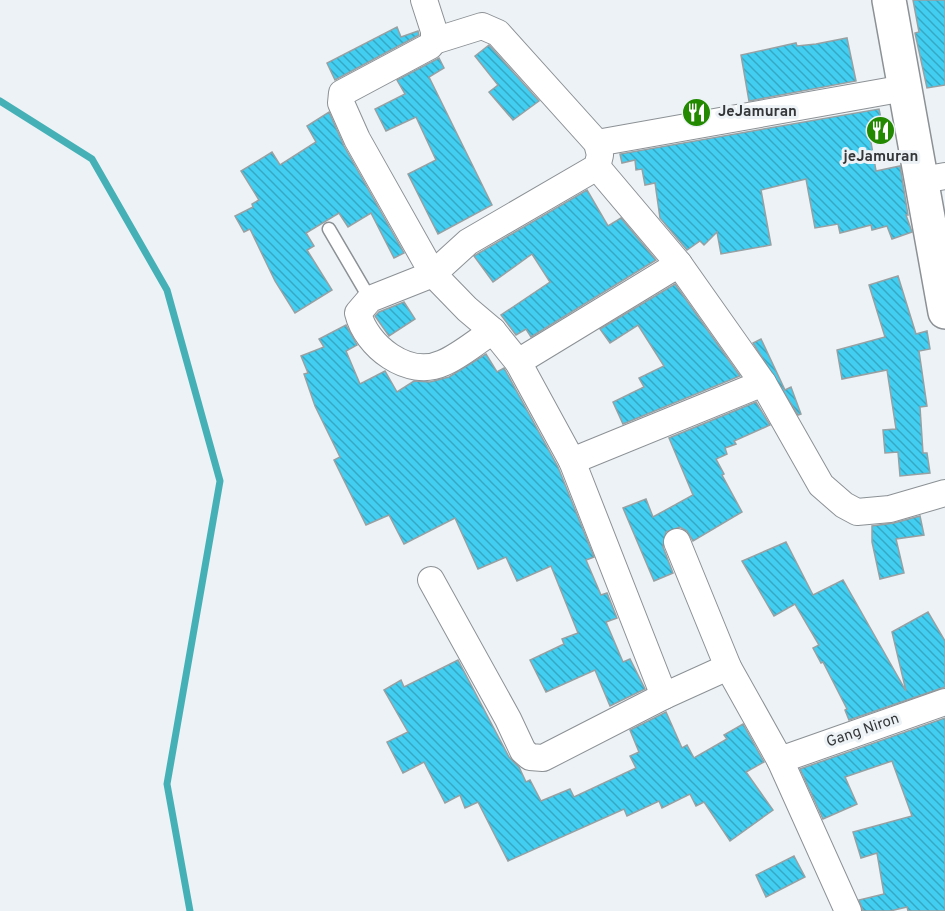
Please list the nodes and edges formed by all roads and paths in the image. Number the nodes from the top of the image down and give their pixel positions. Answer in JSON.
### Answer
{"nodes":[{"id":1,"x":424,"y":0,"type":"edge"},
{"id":2,"x":889,"y":0,"type":"edge"},
{"id":3,"x":434,"y":41,"type":"junction"},
{"id":4,"x":905,"y":88,"type":"junction"},
{"id":5,"x":597,"y":155,"type":"junction"},
{"id":6,"x":933,"y":178,"type":"edge"},
{"id":7,"x":329,"y":229,"type":"dead end"},
{"id":8,"x":679,"y":264,"type":"junction"},
{"id":9,"x":433,"y":274,"type":"junction"},
{"id":10,"x":370,"y":298,"type":"junction"},
{"id":11,"x":945,"y":312,"type":"edge"},
{"id":12,"x":493,"y":331,"type":"junction"},
{"id":13,"x":518,"y":362,"type":"junction"},
{"id":14,"x":763,"y":383,"type":"junction"},
{"id":15,"x":572,"y":461,"type":"junction"},
{"id":16,"x":945,"y":493,"type":"edge"},
{"id":17,"x":677,"y":542,"type":"dead end"},
{"id":18,"x":431,"y":580,"type":"dead end"},
{"id":19,"x":728,"y":667,"type":"junction"},
{"id":20,"x":664,"y":696,"type":"junction"},
{"id":21,"x":945,"y":702,"type":"edge"},
{"id":22,"x":780,"y":760,"type":"junction"},
{"id":23,"x":848,"y":911,"type":"edge"}],
"edges":[{"from":1,"to":3,"type":"street"},
{"from":2,"to":4,"type":"main road"},
{"from":3,"to":5,"type":"street"},
{"from":3,"to":9,"type":"street"},
{"from":4,"to":5,"type":"street"},
{"from":4,"to":6,"type":"main road"},
{"from":5,"to":8,"type":"street"},
{"from":5,"to":9,"type":"street"},
{"from":6,"to":11,"type":"main road"},
{"from":7,"to":10,"type":"lane"},
{"from":8,"to":13,"type":"street"},
{"from":8,"to":14,"type":"street"},
{"from":9,"to":10,"type":"street"},
{"from":9,"to":12,"type":"street"},
{"from":10,"to":12,"type":"street"},
{"from":12,"to":13,"type":"street"},
{"from":13,"to":15,"type":"street"},
{"from":14,"to":15,"type":"street"},
{"from":14,"to":16,"type":"street"},
{"from":15,"to":20,"type":"street"},
{"from":17,"to":19,"type":"street"},
{"from":18,"to":20,"type":"street"},
{"from":19,"to":20,"type":"street"},
{"from":19,"to":22,"type":"street"},
{"from":21,"to":22,"type":"street","name":"Gang Niron"},
{"from":22,"to":23,"type":"street"}]}
